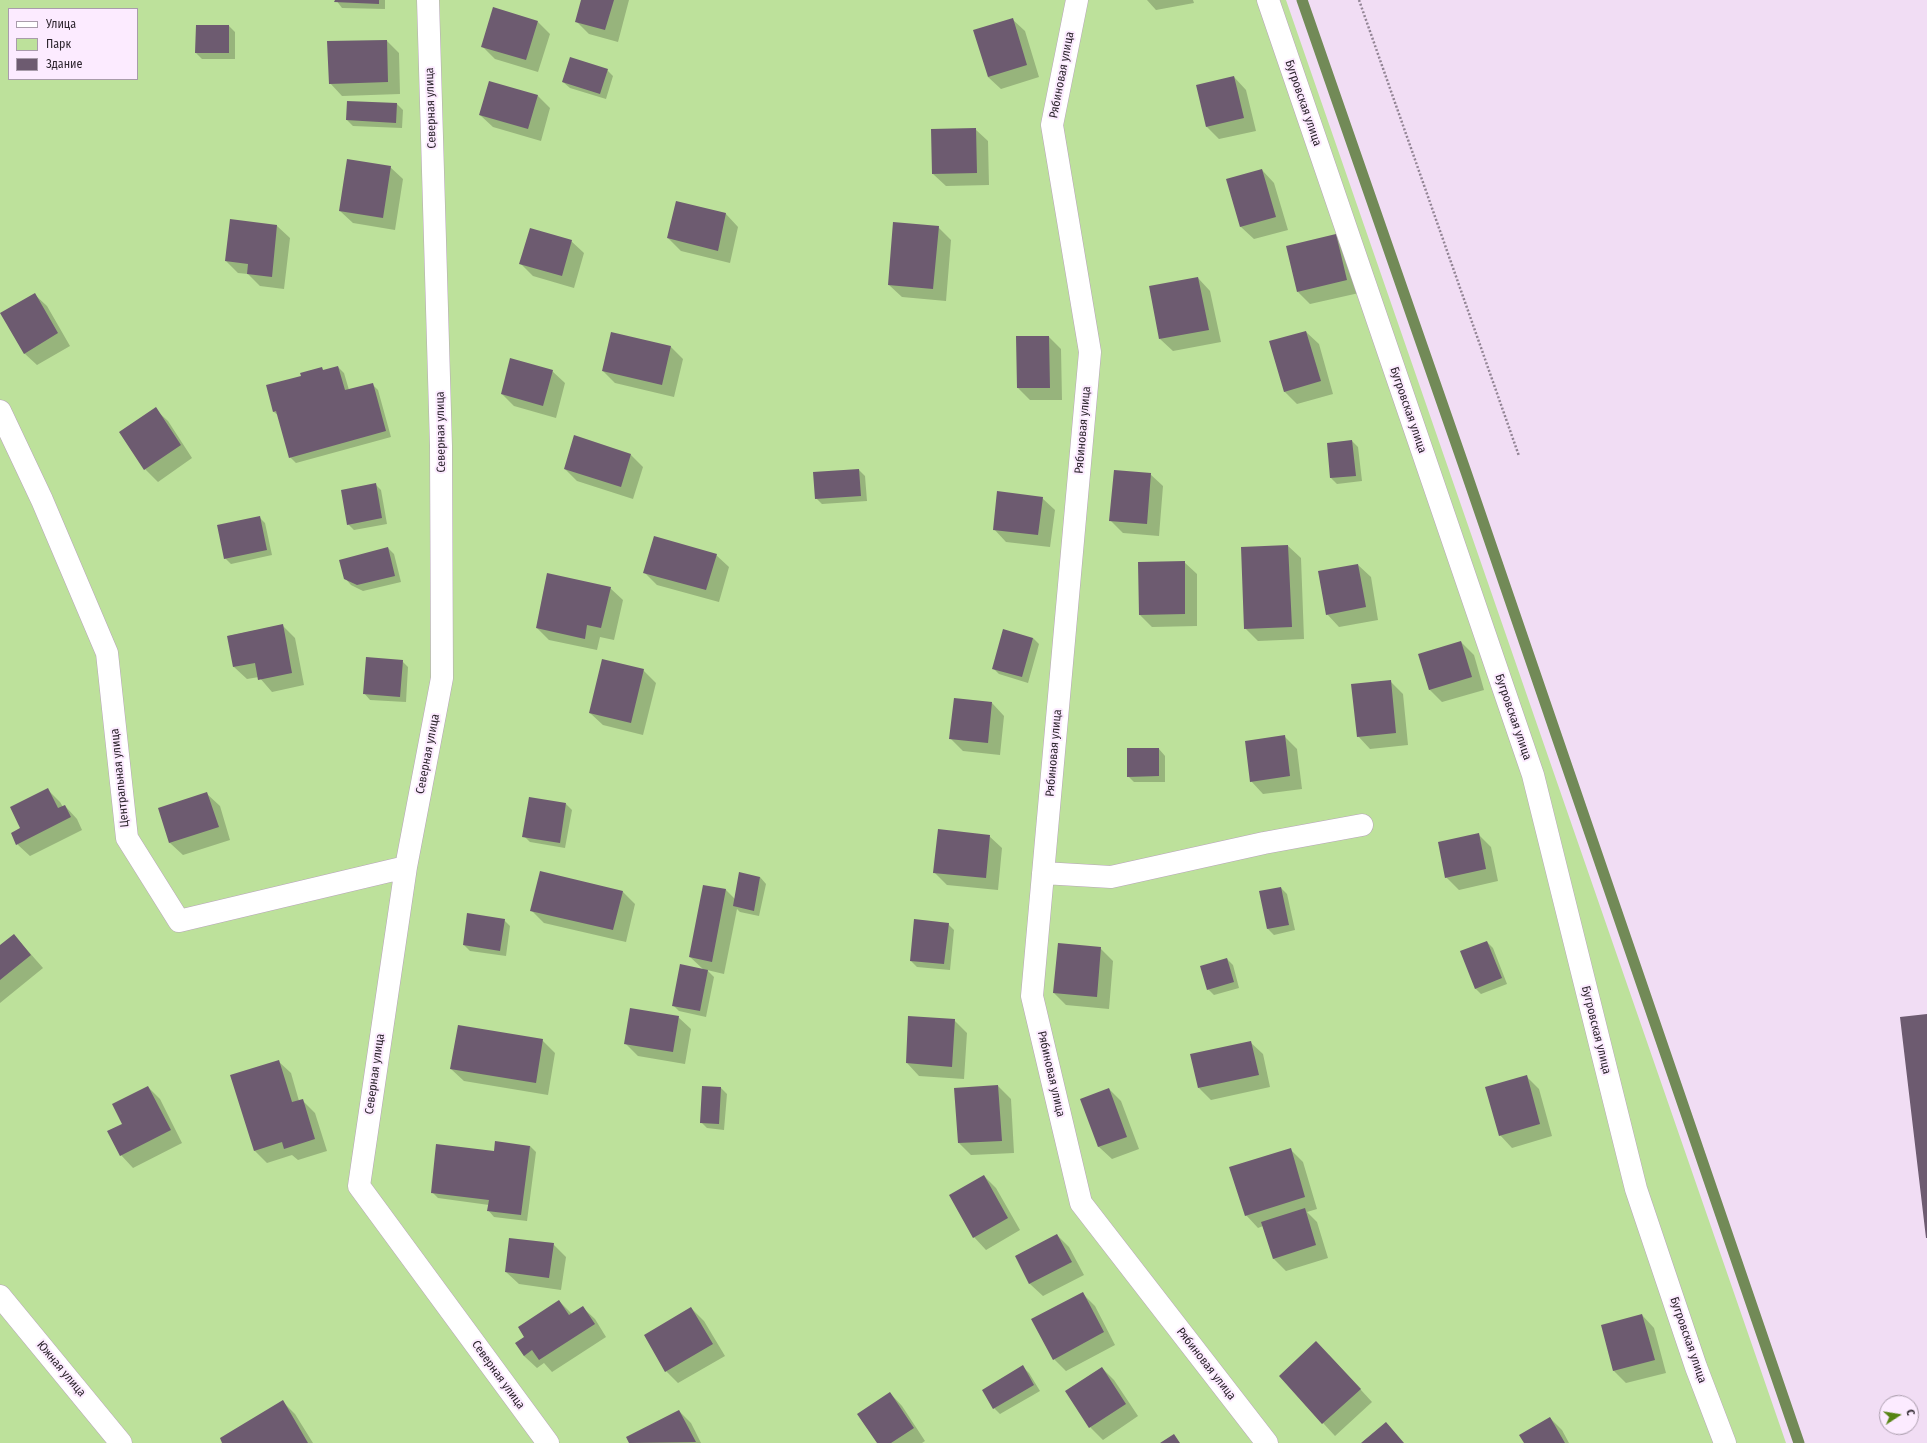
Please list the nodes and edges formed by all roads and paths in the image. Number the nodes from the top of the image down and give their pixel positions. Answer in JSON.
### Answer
{"nodes":[{"id":1,"x":428,"y":0,"type":"edge"},
{"id":2,"x":1077,"y":0,"type":"edge"},
{"id":3,"x":1268,"y":0,"type":"edge"},
{"id":4,"x":1359,"y":0,"type":"edge"},
{"id":5,"x":0,"y":411,"type":"edge"},
{"id":6,"x":1519,"y":456,"type":"dead end"},
{"id":7,"x":1362,"y":825,"type":"dead end"},
{"id":8,"x":406,"y":868,"type":"junction"},
{"id":9,"x":1042,"y":873,"type":"junction"},
{"id":10,"x":0,"y":1296,"type":"edge"},
{"id":11,"x":121,"y":1443,"type":"edge"},
{"id":12,"x":548,"y":1443,"type":"edge"},
{"id":13,"x":1267,"y":1443,"type":"edge"},
{"id":14,"x":1725,"y":1443,"type":"edge"}],
"edges":[{"from":1,"to":8,"type":"street","name":"Северная улица"},
{"from":2,"to":9,"type":"street","name":"Рябиновая улица"},
{"from":3,"to":14,"type":"street","name":"Бугровская улица"},
{"from":4,"to":6,"type":"path"},
{"from":5,"to":8,"type":"street","name":"Центральная улица"},
{"from":7,"to":9,"type":"street"},
{"from":8,"to":12,"type":"street","name":"Северная улица"},
{"from":9,"to":13,"type":"street","name":"Рябиновая улица"},
{"from":10,"to":11,"type":"street","name":"Южная улица"}]}
